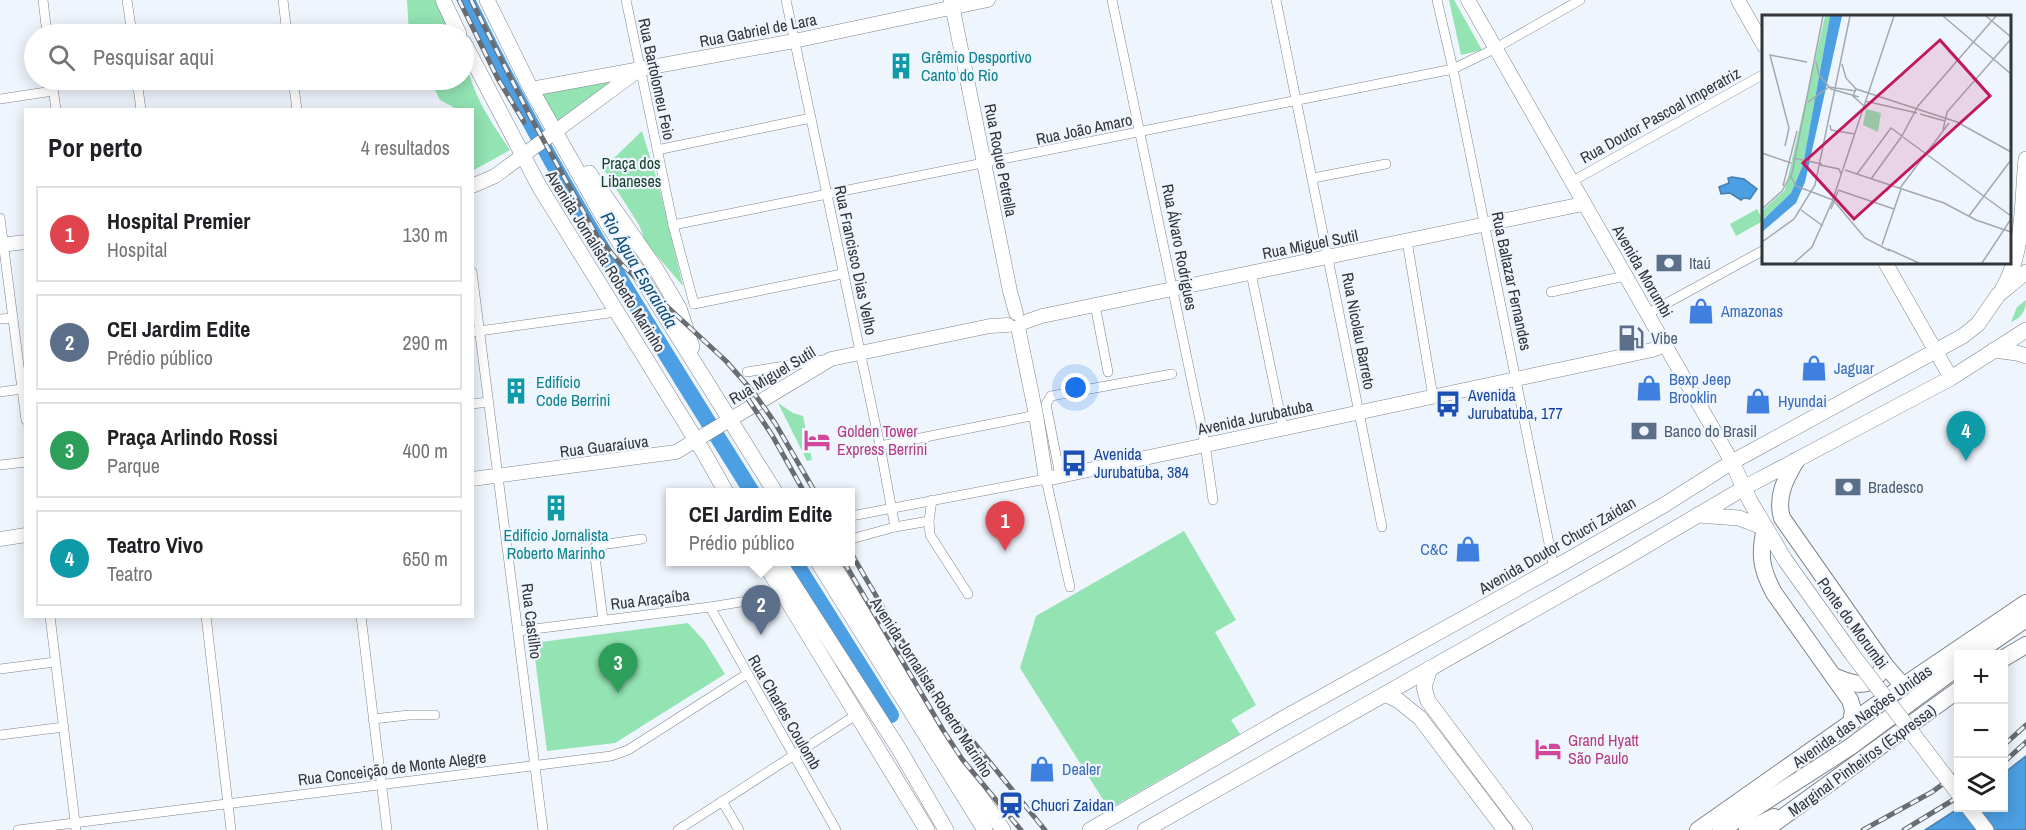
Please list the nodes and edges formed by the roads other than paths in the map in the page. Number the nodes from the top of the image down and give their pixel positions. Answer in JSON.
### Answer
{"nodes":[{"id":1,"x":43,"y":0,"type":"edge"},
{"id":2,"x":128,"y":0,"type":"edge"},
{"id":3,"x":283,"y":0,"type":"edge"},
{"id":4,"x":443,"y":0,"type":"edge"},
{"id":5,"x":487,"y":0,"type":"edge"},
{"id":6,"x":626,"y":0,"type":"edge"},
{"id":7,"x":786,"y":0,"type":"edge"},
{"id":8,"x":988,"y":0,"type":"edge"},
{"id":9,"x":1112,"y":0,"type":"edge"},
{"id":10,"x":1276,"y":0,"type":"edge"},
{"id":11,"x":1437,"y":0,"type":"edge"},
{"id":12,"x":1468,"y":0,"type":"edge"},
{"id":13,"x":1580,"y":0,"type":"edge"},
{"id":14,"x":1738,"y":0,"type":"edge"},
{"id":15,"x":952,"y":4,"type":"edge"},
{"id":16,"x":46,"y":24,"type":"edge"},
{"id":17,"x":131,"y":24,"type":"edge"},
{"id":18,"x":286,"y":24,"type":"edge"},
{"id":19,"x":453,"y":24,"type":"edge"},
{"id":20,"x":794,"y":41,"type":"junction"},
{"id":21,"x":1762,"y":42,"type":"edge"},
{"id":22,"x":1496,"y":48,"type":"junction"},
{"id":23,"x":474,"y":64,"type":"edge"},
{"id":24,"x":640,"y":69,"type":"junction"},
{"id":25,"x":1453,"y":69,"type":"junction"},
{"id":26,"x":1762,"y":75,"type":"edge"},
{"id":27,"x":531,"y":89,"type":"junction"},
{"id":28,"x":138,"y":90,"type":"edge"},
{"id":29,"x":294,"y":90,"type":"edge"},
{"id":30,"x":53,"y":91,"type":"joint"},
{"id":31,"x":0,"y":99,"type":"edge"},
{"id":32,"x":1296,"y":100,"type":"junction"},
{"id":33,"x":56,"y":108,"type":"edge"},
{"id":34,"x":141,"y":108,"type":"edge"},
{"id":35,"x":297,"y":108,"type":"edge"},
{"id":36,"x":811,"y":118,"type":"junction"},
{"id":37,"x":1141,"y":132,"type":"junction"},
{"id":38,"x":551,"y":135,"type":"junction"},
{"id":39,"x":657,"y":150,"type":"junction"},
{"id":40,"x":526,"y":153,"type":"junction"},
{"id":41,"x":2026,"y":159,"type":"edge"},
{"id":42,"x":985,"y":164,"type":"junction"},
{"id":43,"x":1386,"y":164,"type":"dead end"},
{"id":44,"x":1313,"y":178,"type":"junction"},
{"id":45,"x":1571,"y":182,"type":"junction"},
{"id":46,"x":474,"y":185,"type":"edge"},
{"id":47,"x":827,"y":196,"type":"junction"},
{"id":48,"x":1583,"y":204,"type":"junction"},
{"id":49,"x":0,"y":218,"type":"edge"},
{"id":50,"x":1485,"y":224,"type":"junction"},
{"id":51,"x":673,"y":225,"type":"junction"},
{"id":52,"x":1407,"y":241,"type":"junction"},
{"id":53,"x":24,"y":242,"type":"edge"},
{"id":54,"x":2,"y":244,"type":"edge"},
{"id":55,"x":1762,"y":251,"type":"edge"},
{"id":56,"x":1329,"y":257,"type":"junction"},
{"id":57,"x":1886,"y":264,"type":"edge"},
{"id":58,"x":2026,"y":272,"type":"edge"},
{"id":59,"x":1251,"y":273,"type":"junction"},
{"id":60,"x":842,"y":274,"type":"junction"},
{"id":61,"x":1625,"y":276,"type":"junction"},
{"id":62,"x":1173,"y":290,"type":"junction"},
{"id":63,"x":1551,"y":292,"type":"dead end"},
{"id":64,"x":1998,"y":295,"type":"junction"},
{"id":65,"x":474,"y":302,"type":"edge"},
{"id":66,"x":1095,"y":305,"type":"junction"},
{"id":67,"x":616,"y":312,"type":"junction"},
{"id":68,"x":1647,"y":314,"type":"junction"},
{"id":69,"x":13,"y":318,"type":"junction"},
{"id":70,"x":0,"y":319,"type":"edge"},
{"id":71,"x":1014,"y":320,"type":"junction"},
{"id":72,"x":2026,"y":323,"type":"edge"},
{"id":73,"x":2026,"y":330,"type":"edge"},
{"id":74,"x":476,"y":332,"type":"edge"},
{"id":75,"x":2012,"y":338,"type":"junction"},
{"id":76,"x":1665,"y":345,"type":"junction"},
{"id":77,"x":1994,"y":350,"type":"junction"},
{"id":78,"x":860,"y":352,"type":"junction"},
{"id":79,"x":1936,"y":352,"type":"junction"},
{"id":80,"x":2026,"y":356,"type":"edge"},
{"id":81,"x":831,"y":359,"type":"junction"},
{"id":82,"x":747,"y":372,"type":"dead end"},
{"id":83,"x":1108,"y":372,"type":"dead end"},
{"id":84,"x":1172,"y":375,"type":"dead end"},
{"id":85,"x":1951,"y":378,"type":"junction"},
{"id":86,"x":1517,"y":380,"type":"junction"},
{"id":87,"x":22,"y":389,"type":"junction"},
{"id":88,"x":0,"y":392,"type":"edge"},
{"id":89,"x":1434,"y":397,"type":"junction"},
{"id":90,"x":488,"y":402,"type":"junction"},
{"id":91,"x":24,"y":404,"type":"edge"},
{"id":92,"x":474,"y":404,"type":"edge"},
{"id":93,"x":1360,"y":413,"type":"junction"},
{"id":94,"x":1036,"y":416,"type":"junction"},
{"id":95,"x":726,"y":422,"type":"junction"},
{"id":96,"x":1283,"y":428,"type":"junction"},
{"id":97,"x":701,"y":438,"type":"junction"},
{"id":98,"x":1205,"y":444,"type":"junction"},
{"id":99,"x":880,"y":446,"type":"junction"},
{"id":100,"x":1796,"y":461,"type":"junction"},
{"id":101,"x":24,"y":462,"type":"edge"},
{"id":102,"x":1732,"y":462,"type":"junction"},
{"id":103,"x":0,"y":465,"type":"edge"},
{"id":104,"x":713,"y":468,"type":"junction"},
{"id":105,"x":498,"y":476,"type":"junction"},
{"id":106,"x":1053,"y":477,"type":"junction"},
{"id":107,"x":474,"y":479,"type":"edge"},
{"id":108,"x":724,"y":488,"type":"edge"},
{"id":109,"x":728,"y":488,"type":"edge"},
{"id":110,"x":773,"y":488,"type":"edge"},
{"id":111,"x":1743,"y":488,"type":"junction"},
{"id":112,"x":932,"y":500,"type":"junction"},
{"id":113,"x":1213,"y":500,"type":"dead end"},
{"id":114,"x":891,"y":508,"type":"junction"},
{"id":115,"x":855,"y":515,"type":"edge"},
{"id":116,"x":1698,"y":515,"type":"junction"},
{"id":117,"x":929,"y":521,"type":"junction"},
{"id":118,"x":895,"y":527,"type":"junction"},
{"id":119,"x":1382,"y":527,"type":"dead end"},
{"id":120,"x":1765,"y":528,"type":"junction"},
{"id":121,"x":24,"y":536,"type":"edge"},
{"id":122,"x":855,"y":538,"type":"edge"},
{"id":123,"x":0,"y":539,"type":"edge"},
{"id":124,"x":642,"y":539,"type":"dead end"},
{"id":125,"x":1785,"y":560,"type":"joint"},
{"id":126,"x":767,"y":566,"type":"edge"},
{"id":127,"x":783,"y":566,"type":"edge"},
{"id":128,"x":821,"y":566,"type":"edge"},
{"id":129,"x":834,"y":566,"type":"edge"},
{"id":130,"x":1554,"y":568,"type":"junction"},
{"id":131,"x":1070,"y":587,"type":"dead end"},
{"id":132,"x":968,"y":594,"type":"dead end"},
{"id":133,"x":784,"y":595,"type":"junction"},
{"id":134,"x":2026,"y":603,"type":"edge"},
{"id":135,"x":710,"y":608,"type":"junction"},
{"id":136,"x":50,"y":618,"type":"edge"},
{"id":137,"x":206,"y":618,"type":"edge"},
{"id":138,"x":360,"y":618,"type":"edge"},
{"id":139,"x":2026,"y":619,"type":"edge"},
{"id":140,"x":603,"y":620,"type":"junction"},
{"id":141,"x":518,"y":630,"type":"junction"},
{"id":142,"x":2026,"y":645,"type":"edge"},
{"id":143,"x":1981,"y":650,"type":"edge"},
{"id":144,"x":2008,"y":656,"type":"edge"},
{"id":145,"x":56,"y":662,"type":"junction"},
{"id":146,"x":1885,"y":665,"type":"junction"},
{"id":147,"x":1430,"y":668,"type":"junction"},
{"id":148,"x":0,"y":669,"type":"edge"},
{"id":149,"x":1954,"y":671,"type":"edge"},
{"id":150,"x":747,"y":674,"type":"junction"},
{"id":151,"x":1833,"y":676,"type":"junction"},
{"id":152,"x":1903,"y":686,"type":"junction"},
{"id":153,"x":1385,"y":694,"type":"junction"},
{"id":154,"x":1954,"y":694,"type":"edge"},
{"id":155,"x":1426,"y":698,"type":"junction"},
{"id":156,"x":1410,"y":708,"type":"junction"},
{"id":157,"x":435,"y":715,"type":"dead end"},
{"id":158,"x":856,"y":715,"type":"junction"},
{"id":159,"x":373,"y":719,"type":"junction"},
{"id":160,"x":1851,"y":723,"type":"junction"},
{"id":161,"x":64,"y":727,"type":"junction"},
{"id":162,"x":0,"y":735,"type":"edge"},
{"id":163,"x":793,"y":757,"type":"junction"},
{"id":164,"x":534,"y":765,"type":"junction"},
{"id":165,"x":382,"y":786,"type":"junction"},
{"id":166,"x":1954,"y":787,"type":"edge"},
{"id":167,"x":722,"y":801,"type":"junction"},
{"id":168,"x":228,"y":804,"type":"junction"},
{"id":169,"x":1797,"y":807,"type":"junction"},
{"id":170,"x":1973,"y":812,"type":"edge"},
{"id":171,"x":76,"y":826,"type":"edge"},
{"id":172,"x":1733,"y":828,"type":"edge"},
{"id":173,"x":18,"y":830,"type":"edge"},
{"id":174,"x":231,"y":830,"type":"edge"},
{"id":175,"x":387,"y":830,"type":"edge"},
{"id":176,"x":543,"y":830,"type":"edge"},
{"id":177,"x":678,"y":830,"type":"edge"},
{"id":178,"x":739,"y":830,"type":"edge"},
{"id":179,"x":836,"y":830,"type":"edge"},
{"id":180,"x":927,"y":830,"type":"edge"},
{"id":181,"x":946,"y":830,"type":"edge"},
{"id":182,"x":985,"y":830,"type":"edge"},
{"id":183,"x":1003,"y":830,"type":"edge"},
{"id":184,"x":1090,"y":830,"type":"edge"},
{"id":185,"x":1145,"y":830,"type":"edge"},
{"id":186,"x":1505,"y":830,"type":"edge"},
{"id":187,"x":1525,"y":830,"type":"edge"},
{"id":188,"x":1698,"y":830,"type":"edge"},
{"id":189,"x":1765,"y":830,"type":"edge"},
{"id":190,"x":1986,"y":830,"type":"edge"}],
"edges":[{"from":1,"to":16,"type":"street"},
{"from":2,"to":17,"type":"street"},
{"from":3,"to":18,"type":"street"},
{"from":4,"to":19,"type":"main road","name":"Avenida Jornalista Roberto Marinho"},
{"from":5,"to":27,"type":"main road","name":"Avenida Jornalista Roberto Marinho"},
{"from":6,"to":24,"type":"street","name":"Rua Bartolomeu Feio"},
{"from":7,"to":20,"type":"street","name":"Rua Francisco Dias Velho"},
{"from":8,"to":15,"type":"street","name":"Rua Gabriel de Lara"},
{"from":9,"to":37,"type":"street","name":"Rua Álvaro Rodrigues"},
{"from":10,"to":32,"type":"street","name":"Rua Nicolau Barreto"},
{"from":11,"to":25,"type":"street","name":"Rua Baltazar Fernandes"},
{"from":12,"to":22,"type":"street","name":"Avenida Morumbi"},
{"from":13,"to":22,"type":"street","name":"Rua João Amaro"},
{"from":14,"to":21,"type":"street"},
{"from":15,"to":20,"type":"street","name":"Rua Gabriel de Lara"},
{"from":15,"to":42,"type":"street","name":"Rua Roque Petrella"},
{"from":20,"to":24,"type":"street","name":"Rua Gabriel de Lara"},
{"from":20,"to":36,"type":"street","name":"Rua Francisco Dias Velho"},
{"from":22,"to":25,"type":"street","name":"Rua João Amaro"},
{"from":22,"to":45,"type":"street","name":"Avenida Morumbi"},
{"from":23,"to":40,"type":"main road","name":"Avenida Jornalista Roberto Marinho"},
{"from":24,"to":27,"type":"street","name":"Rua Gabriel de Lara"},
{"from":24,"to":38,"type":"street","name":"Rua Gabriel de Lara"},
{"from":24,"to":39,"type":"street","name":"Rua Bartolomeu Feio"},
{"from":25,"to":32,"type":"street","name":"Rua João Amaro"},
{"from":25,"to":50,"type":"street","name":"Rua Baltazar Fernandes"},
{"from":26,"to":45,"type":"street","name":"Rua Doutor Pascoal Imperatriz"},
{"from":27,"to":38,"type":"main road","name":"Avenida Jornalista Roberto Marinho"},
{"from":28,"to":34,"type":"street"},
{"from":29,"to":35,"type":"street"},
{"from":30,"to":31,"type":"street"},
{"from":30,"to":33,"type":"street"},
{"from":32,"to":37,"type":"street","name":"Rua João Amaro"},
{"from":32,"to":44,"type":"street","name":"Rua Nicolau Barreto"},
{"from":36,"to":39,"type":"street"},
{"from":36,"to":47,"type":"street","name":"Rua Francisco Dias Velho"},
{"from":37,"to":42,"type":"street","name":"Rua João Amaro"},
{"from":37,"to":62,"type":"street","name":"Rua Álvaro Rodrigues"},
{"from":38,"to":40,"type":"street","name":"Rua Gabriel de Lara"},
{"from":38,"to":95,"type":"main road","name":"Avenida Jornalista Roberto Marinho"},
{"from":39,"to":51,"type":"street","name":"Rua Bartolomeu Feio"},
{"from":40,"to":46,"type":"street","name":"Rua Gabriel de Lara"},
{"from":40,"to":67,"type":"main road","name":"Avenida Jornalista Roberto Marinho"},
{"from":41,"to":64,"type":"main road"},
{"from":42,"to":47,"type":"street","name":"Rua João Amaro"},
{"from":42,"to":71,"type":"street","name":"Rua Roque Petrella"},
{"from":43,"to":44,"type":"street"},
{"from":44,"to":56,"type":"street","name":"Rua Nicolau Barreto"},
{"from":45,"to":48,"type":"street","name":"Avenida Morumbi"},
{"from":47,"to":51,"type":"street","name":"Rua João Amaro"},
{"from":47,"to":60,"type":"street","name":"Rua Francisco Dias Velho"},
{"from":48,"to":50,"type":"street","name":"Rua Miguel Sutil"},
{"from":48,"to":61,"type":"street","name":"Avenida Morumbi"},
{"from":49,"to":54,"type":"street"},
{"from":50,"to":52,"type":"street","name":"Rua Miguel Sutil"},
{"from":50,"to":86,"type":"street","name":"Rua Baltazar Fernandes"},
{"from":51,"to":60,"type":"street","name":"Rua Bartolomeu Feio"},
{"from":52,"to":56,"type":"street","name":"Rua Miguel Sutil"},
{"from":52,"to":89,"type":"street"},
{"from":53,"to":54,"type":"street"},
{"from":54,"to":69,"type":"street"},
{"from":55,"to":68,"type":"street"},
{"from":56,"to":59,"type":"street","name":"Rua Miguel Sutil"},
{"from":56,"to":93,"type":"street","name":"Rua Nicolau Barreto"},
{"from":57,"to":79,"type":"street"},
{"from":58,"to":64,"type":"main road","name":"Avenida Doutor Chucri Zaidan"},
{"from":59,"to":62,"type":"street","name":"Rua Miguel Sutil"},
{"from":59,"to":96,"type":"street"},
{"from":60,"to":78,"type":"street","name":"Rua Francisco Dias Velho"},
{"from":61,"to":63,"type":"street"},
{"from":61,"to":68,"type":"street","name":"Avenida Morumbi"},
{"from":62,"to":66,"type":"street","name":"Rua Miguel Sutil"},
{"from":62,"to":98,"type":"street","name":"Rua Álvaro Rodrigues"},
{"from":64,"to":79,"type":"main road","name":"Avenida Doutor Chucri Zaidan"},
{"from":65,"to":74,"type":"street","name":"Rua Castilho"},
{"from":66,"to":71,"type":"street","name":"Rua Miguel Sutil"},
{"from":66,"to":83,"type":"street"},
{"from":67,"to":74,"type":"street"},
{"from":67,"to":97,"type":"main road","name":"Avenida Jornalista Roberto Marinho"},
{"from":68,"to":76,"type":"street","name":"Avenida Morumbi"},
{"from":69,"to":70,"type":"street"},
{"from":69,"to":87,"type":"street"},
{"from":71,"to":78,"type":"street","name":"Rua Miguel Sutil"},
{"from":71,"to":94,"type":"street","name":"Rua Roque Petrella"},
{"from":72,"to":75,"type":"main road"},
{"from":73,"to":75,"type":"main road"},
{"from":74,"to":90,"type":"street","name":"Rua Castilho"},
{"from":75,"to":77,"type":"main road"},
{"from":76,"to":86,"type":"street","name":"Avenida Jurubatuba"},
{"from":76,"to":102,"type":"street","name":"Avenida Morumbi"},
{"from":77,"to":80,"type":"main road"},
{"from":77,"to":85,"type":"main road"},
{"from":78,"to":81,"type":"street","name":"Rua Miguel Sutil"},
{"from":78,"to":99,"type":"street","name":"Rua Francisco Dias Velho"},
{"from":79,"to":85,"type":"street"},
{"from":79,"to":102,"type":"main road","name":"Avenida Doutor Chucri Zaidan"},
{"from":81,"to":82,"type":"street","name":"Rua Miguel Sutil"},
{"from":81,"to":95,"type":"street","name":"Rua Miguel Sutil"},
{"from":84,"to":106,"type":"street"},
{"from":85,"to":100,"type":"main road"},
{"from":86,"to":89,"type":"street","name":"Avenida Jurubatuba"},
{"from":86,"to":130,"type":"street","name":"Rua Baltazar Fernandes"},
{"from":87,"to":88,"type":"street"},
{"from":87,"to":91,"type":"street"},
{"from":89,"to":93,"type":"street","name":"Avenida Jurubatuba"},
{"from":90,"to":92,"type":"street"},
{"from":90,"to":105,"type":"street","name":"Rua Castilho"},
{"from":93,"to":96,"type":"street","name":"Avenida Jurubatuba"},
{"from":93,"to":119,"type":"street","name":"Rua Nicolau Barreto"},
{"from":94,"to":99,"type":"street"},
{"from":94,"to":106,"type":"street","name":"Rua Roque Petrella"},
{"from":95,"to":97,"type":"street","name":"Rua Guaraíuva"},
{"from":95,"to":110,"type":"main road","name":"Avenida Jornalista Roberto Marinho"},
{"from":96,"to":98,"type":"street","name":"Avenida Jurubatuba"},
{"from":97,"to":104,"type":"main road","name":"Avenida Jornalista Roberto Marinho"},
{"from":97,"to":105,"type":"street","name":"Rua Guaraíuva"},
{"from":98,"to":106,"type":"street","name":"Avenida Jurubatuba"},
{"from":98,"to":113,"type":"street","name":"Rua Álvaro Rodrigues"},
{"from":99,"to":114,"type":"street","name":"Rua Francisco Dias Velho"},
{"from":100,"to":111,"type":"main road"},
{"from":100,"to":146,"type":"highway"},
{"from":101,"to":103,"type":"street"},
{"from":102,"to":111,"type":"main road","name":"Avenida Morumbi"},
{"from":102,"to":130,"type":"main road","name":"Avenida Doutor Chucri Zaidan"},
{"from":104,"to":108,"type":"main road","name":"Avenida Jornalista Roberto Marinho"},
{"from":104,"to":109,"type":"main road"},
{"from":105,"to":107,"type":"street","name":"Rua Guaraíuva"},
{"from":105,"to":141,"type":"street","name":"Rua Castilho"},
{"from":106,"to":112,"type":"street","name":"Avenida Jurubatuba"},
{"from":106,"to":131,"type":"street","name":"Rua Roque Petrella"},
{"from":111,"to":116,"type":"main road"},
{"from":111,"to":120,"type":"main road","name":"Avenida Morumbi"},
{"from":112,"to":114,"type":"street","name":"Avenida Jurubatuba"},
{"from":112,"to":117,"type":"street"},
{"from":114,"to":115,"type":"street","name":"Avenida Jurubatuba"},
{"from":114,"to":118,"type":"street","name":"Rua Francisco Dias Velho"},
{"from":116,"to":120,"type":"main road"},
{"from":116,"to":147,"type":"main road"},
{"from":117,"to":118,"type":"street"},
{"from":117,"to":132,"type":"street"},
{"from":118,"to":122,"type":"street"},
{"from":120,"to":125,"type":"main road","name":"Avenida Morumbi"},
{"from":120,"to":151,"type":"highway"},
{"from":121,"to":123,"type":"street"},
{"from":124,"to":140,"type":"street"},
{"from":125,"to":166,"type":"main road","name":"Ponte do Morumbi","bridge":true},
{"from":126,"to":133,"type":"main road"},
{"from":127,"to":181,"type":"main road"},
{"from":128,"to":182,"type":"main road"},
{"from":129,"to":183,"type":"main road","name":"Avenida Jornalista Roberto Marinho"},
{"from":130,"to":184,"type":"main road","name":"Avenida Doutor Chucri Zaidan"},
{"from":133,"to":135,"type":"street","name":"Rua Araçaíba"},
{"from":133,"to":158,"type":"main road"},
{"from":134,"to":152,"type":"highway","name":"Avenida das Nações Unidas"},
{"from":135,"to":140,"type":"street","name":"Rua Araçaíba"},
{"from":135,"to":150,"type":"street","name":"Rua Charles Coulomb"},
{"from":136,"to":145,"type":"street"},
{"from":137,"to":168,"type":"street"},
{"from":138,"to":159,"type":"street"},
{"from":139,"to":143,"type":"highway"},
{"from":140,"to":141,"type":"street","name":"Rua Araçaíba"},
{"from":141,"to":164,"type":"street","name":"Rua Castilho"},
{"from":142,"to":144,"type":"highway"},
{"from":145,"to":148,"type":"street"},
{"from":145,"to":161,"type":"street"},
{"from":146,"to":151,"type":"highway"},
{"from":146,"to":152,"type":"highway"},
{"from":147,"to":153,"type":"main road"},
{"from":147,"to":155,"type":"main road"},
{"from":149,"to":172,"type":"highway"},
{"from":150,"to":163,"type":"street","name":"Rua Charles Coulomb"},
{"from":150,"to":164,"type":"street","name":"Rua Conceição de Monte Alegre"},
{"from":151,"to":160,"type":"highway"},
{"from":152,"to":160,"type":"highway","name":"Avenida das Nações Unidas"},
{"from":153,"to":156,"type":"main road"},
{"from":153,"to":185,"type":"main road"},
{"from":154,"to":169,"type":"highway","name":"Marginal Pinheiros (Expressa)"},
{"from":155,"to":156,"type":"main road"},
{"from":155,"to":187,"type":"main road"},
{"from":156,"to":186,"type":"main road"},
{"from":157,"to":159,"type":"street"},
{"from":158,"to":163,"type":"street"},
{"from":158,"to":180,"type":"main road"},
{"from":159,"to":165,"type":"street"},
{"from":160,"to":188,"type":"highway","name":"Avenida das Nações Unidas"},
{"from":161,"to":162,"type":"street"},
{"from":161,"to":171,"type":"street"},
{"from":163,"to":167,"type":"street"},
{"from":163,"to":179,"type":"street","name":"Rua Charles Coulomb"},
{"from":164,"to":165,"type":"street","name":"Rua Conceição de Monte Alegre"},
{"from":164,"to":176,"type":"street","name":"Rua Castilho"},
{"from":165,"to":168,"type":"street","name":"Rua Conceição de Monte Alegre"},
{"from":165,"to":175,"type":"street"},
{"from":167,"to":177,"type":"street"},
{"from":167,"to":178,"type":"street"},
{"from":168,"to":171,"type":"street","name":"Rua Conceição de Monte Alegre"},
{"from":168,"to":174,"type":"street"},
{"from":169,"to":172,"type":"highway"},
{"from":169,"to":189,"type":"highway","name":"Marginal Pinheiros (Expressa)"},
{"from":170,"to":190,"type":"main road"},
{"from":171,"to":173,"type":"street","name":"Rua Conceição de Monte Alegre"}]}
